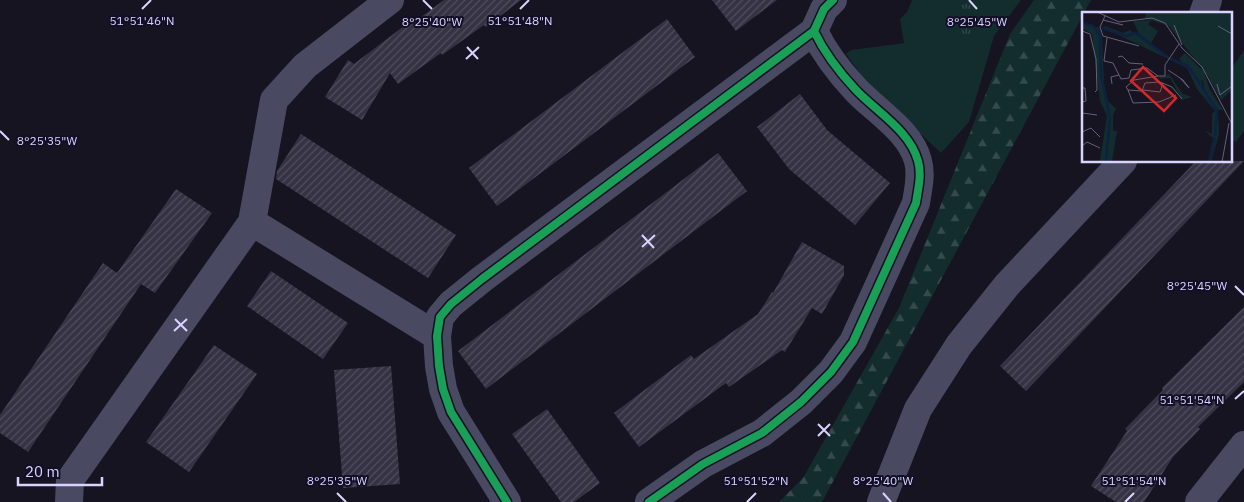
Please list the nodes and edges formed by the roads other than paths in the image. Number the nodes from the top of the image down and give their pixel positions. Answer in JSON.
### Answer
{"nodes":[{"id":1,"x":390,"y":0,"type":"edge"},
{"id":2,"x":833,"y":0,"type":"edge"},
{"id":3,"x":1208,"y":0,"type":"edge"},
{"id":4,"x":1204,"y":12,"type":"edge"},
{"id":5,"x":814,"y":31,"type":"junction"},
{"id":6,"x":1122,"y":162,"type":"edge"},
{"id":7,"x":252,"y":222,"type":"junction"},
{"id":8,"x":437,"y":336,"type":"junction"},
{"id":9,"x":1244,"y":445,"type":"edge"},
{"id":10,"x":68,"y":502,"type":"edge"},
{"id":11,"x":507,"y":502,"type":"edge"},
{"id":12,"x":649,"y":502,"type":"edge"},
{"id":13,"x":880,"y":502,"type":"edge"},
{"id":14,"x":1199,"y":502,"type":"edge"}],
"edges":[{"from":1,"to":7,"type":"street"},
{"from":2,"to":5,"type":"street"},
{"from":3,"to":4,"type":"street"},
{"from":5,"to":8,"type":"street"},
{"from":5,"to":12,"type":"street"},
{"from":6,"to":13,"type":"street"},
{"from":7,"to":8,"type":"street"},
{"from":7,"to":10,"type":"street"},
{"from":8,"to":11,"type":"street"},
{"from":9,"to":14,"type":"street"}]}
